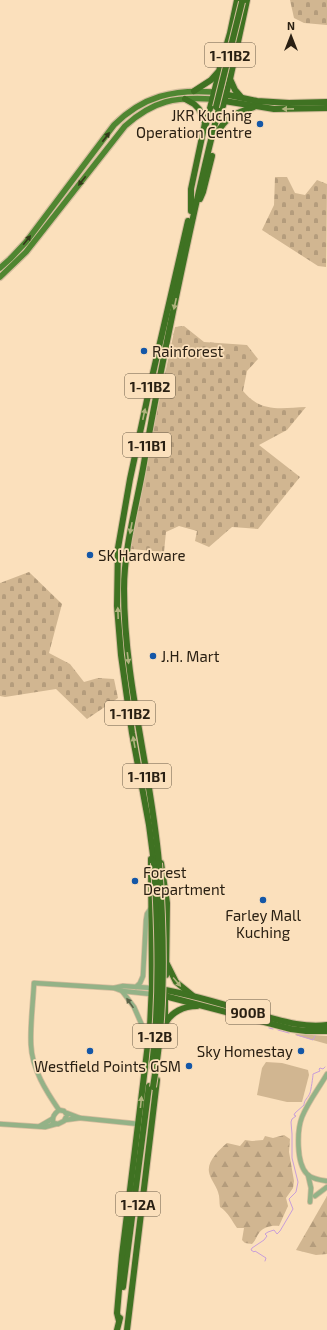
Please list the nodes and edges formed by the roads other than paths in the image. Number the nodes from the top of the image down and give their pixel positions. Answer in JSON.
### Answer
{"nodes":[{"id":1,"x":237,"y":0,"type":"edge"},
{"id":2,"x":245,"y":0,"type":"edge"},
{"id":3,"x":219,"y":71,"type":"junction"},
{"id":4,"x":230,"y":79,"type":"junction"},
{"id":5,"x":194,"y":91,"type":"junction"},
{"id":6,"x":214,"y":92,"type":"junction"},
{"id":7,"x":226,"y":94,"type":"junction"},
{"id":8,"x":241,"y":98,"type":"junction"},
{"id":9,"x":185,"y":99,"type":"junction"},
{"id":10,"x":212,"y":99,"type":"junction"},
{"id":11,"x":224,"y":101,"type":"junction"},
{"id":12,"x":327,"y":102,"type":"edge"},
{"id":13,"x":256,"y":107,"type":"junction"},
{"id":14,"x":327,"y":108,"type":"edge"},
{"id":15,"x":204,"y":132,"type":"junction"},
{"id":16,"x":217,"y":134,"type":"junction"},
{"id":17,"x":193,"y":211,"type":"junction"},
{"id":18,"x":0,"y":268,"type":"edge"},
{"id":19,"x":0,"y":277,"type":"edge"},
{"id":20,"x":130,"y":479,"type":"junction"},
{"id":21,"x":140,"y":482,"type":"junction"},
{"id":22,"x":156,"y":851,"type":"junction"},
{"id":23,"x":151,"y":908,"type":"junction"},
{"id":24,"x":166,"y":961,"type":"junction"},
{"id":25,"x":152,"y":970,"type":"junction"},
{"id":26,"x":166,"y":972,"type":"junction"},
{"id":27,"x":136,"y":987,"type":"junction"},
{"id":28,"x":114,"y":988,"type":"junction"},
{"id":29,"x":122,"y":991,"type":"junction"},
{"id":30,"x":165,"y":993,"type":"junction"},
{"id":31,"x":151,"y":994,"type":"junction"},
{"id":32,"x":195,"y":997,"type":"junction"},
{"id":33,"x":206,"y":1006,"type":"junction"},
{"id":34,"x":244,"y":1010,"type":"junction"},
{"id":35,"x":260,"y":1021,"type":"junction"},
{"id":36,"x":327,"y":1025,"type":"edge"},
{"id":37,"x":164,"y":1026,"type":"junction"},
{"id":38,"x":327,"y":1032,"type":"edge"},
{"id":39,"x":148,"y":1041,"type":"junction"},
{"id":40,"x":327,"y":1074,"type":"edge"},
{"id":41,"x":59,"y":1110,"type":"junction"},
{"id":42,"x":67,"y":1113,"type":"junction"},
{"id":43,"x":80,"y":1118,"type":"junction"},
{"id":44,"x":52,"y":1119,"type":"junction"},
{"id":45,"x":65,"y":1120,"type":"junction"},
{"id":46,"x":0,"y":1124,"type":"edge"},
{"id":47,"x":56,"y":1124,"type":"junction"},
{"id":48,"x":138,"y":1124,"type":"junction"},
{"id":49,"x":38,"y":1127,"type":"junction"},
{"id":50,"x":308,"y":1175,"type":"junction"},
{"id":51,"x":327,"y":1182,"type":"edge"},
{"id":52,"x":327,"y":1187,"type":"edge"},
{"id":53,"x":315,"y":1196,"type":"dead end"},
{"id":54,"x":310,"y":1202,"type":"dead end"},
{"id":55,"x":129,"y":1310,"type":"junction"},
{"id":56,"x":122,"y":1321,"type":"junction"},
{"id":57,"x":117,"y":1330,"type":"edge"},
{"id":58,"x":122,"y":1330,"type":"edge"},
{"id":59,"x":127,"y":1330,"type":"edge"}],
"edges":[{"from":1,"to":3,"type":"highway"},
{"from":2,"to":4,"type":"highway"},
{"from":2,"to":17,"type":"highway","number":"1-11B1","bridge":true},
{"from":3,"to":5,"type":"highway"},
{"from":3,"to":6,"type":"highway"},
{"from":4,"to":7,"type":"highway"},
{"from":4,"to":8,"type":"highway"},
{"from":5,"to":6,"type":"main road"},
{"from":18,"to":5,"type":"main road","one_way":true},
{"from":6,"to":7,"type":"highway"},
{"from":6,"to":10,"type":"highway"},
{"from":7,"to":8,"type":"highway"},
{"from":7,"to":11,"type":"highway"},
{"from":8,"to":12,"type":"highway"},
{"from":9,"to":10,"type":"main road"},
{"from":9,"to":15,"type":"highway"},
{"from":9,"to":19,"type":"main road","one_way":true},
{"from":10,"to":11,"type":"highway"},
{"from":10,"to":15,"type":"highway"},
{"from":11,"to":13,"type":"highway"},
{"from":11,"to":16,"type":"highway"},
{"from":14,"to":13,"type":"highway","one_way":true},
{"from":13,"to":16,"type":"highway"},
{"from":15,"to":17,"type":"highway"},
{"from":16,"to":17,"type":"highway"},
{"from":20,"to":17,"type":"highway","number":"1-11B2","one_way":true},
{"from":17,"to":21,"type":"highway","number":"1-11B1","one_way":true},
{"from":20,"to":21,"type":"highway"},
{"from":22,"to":20,"type":"highway","number":"1-11B2","one_way":true},
{"from":21,"to":22,"type":"highway","number":"1-11B1","one_way":true},
{"from":22,"to":23,"type":"highway"},
{"from":22,"to":24,"type":"highway"},
{"from":22,"to":30,"type":"highway","number":"1-11B2","bridge":true},
{"from":23,"to":25,"type":"highway"},
{"from":23,"to":27,"type":"street"},
{"from":24,"to":26,"type":"highway"},
{"from":24,"to":32,"type":"highway","one_way":true},
{"from":25,"to":26,"type":"highway"},
{"from":25,"to":31,"type":"highway"},
{"from":26,"to":30,"type":"highway"},
{"from":27,"to":28,"type":"street"},
{"from":27,"to":31,"type":"street"},
{"from":28,"to":29,"type":"street"},
{"from":28,"to":41,"type":"street"},
{"from":29,"to":31,"type":"street"},
{"from":39,"to":29,"type":"street","one_way":true},
{"from":30,"to":31,"type":"highway","number":"900B"},
{"from":30,"to":31,"type":"highway"},
{"from":30,"to":32,"type":"highway","number":"900B"},
{"from":30,"to":33,"type":"highway"},
{"from":30,"to":37,"type":"highway"},
{"from":30,"to":56,"type":"highway","number":"1-12A","bridge":true},
{"from":31,"to":39,"type":"highway"},
{"from":32,"to":34,"type":"highway","number":"900B"},
{"from":33,"to":35,"type":"highway"},
{"from":33,"to":37,"type":"highway"},
{"from":34,"to":35,"type":"highway"},
{"from":34,"to":36,"type":"highway","number":"900B"},
{"from":35,"to":38,"type":"highway"},
{"from":37,"to":55,"type":"highway"},
{"from":48,"to":39,"type":"highway","one_way":true},
{"from":40,"to":50,"type":"street"},
{"from":41,"to":42,"type":"street"},
{"from":41,"to":44,"type":"street"},
{"from":42,"to":43,"type":"street"},
{"from":42,"to":45,"type":"street"},
{"from":43,"to":45,"type":"street"},
{"from":43,"to":48,"type":"street"},
{"from":44,"to":47,"type":"street"},
{"from":44,"to":49,"type":"street"},
{"from":45,"to":47,"type":"street"},
{"from":46,"to":49,"type":"street"},
{"from":47,"to":49,"type":"street"},
{"from":48,"to":56,"type":"highway"},
{"from":50,"to":51,"type":"street"},
{"from":50,"to":54,"type":"street"},
{"from":52,"to":53,"type":"street"},
{"from":55,"to":56,"type":"highway"},
{"from":55,"to":59,"type":"highway"},
{"from":56,"to":57,"type":"highway"},
{"from":56,"to":58,"type":"highway","number":"1-12A"}]}
